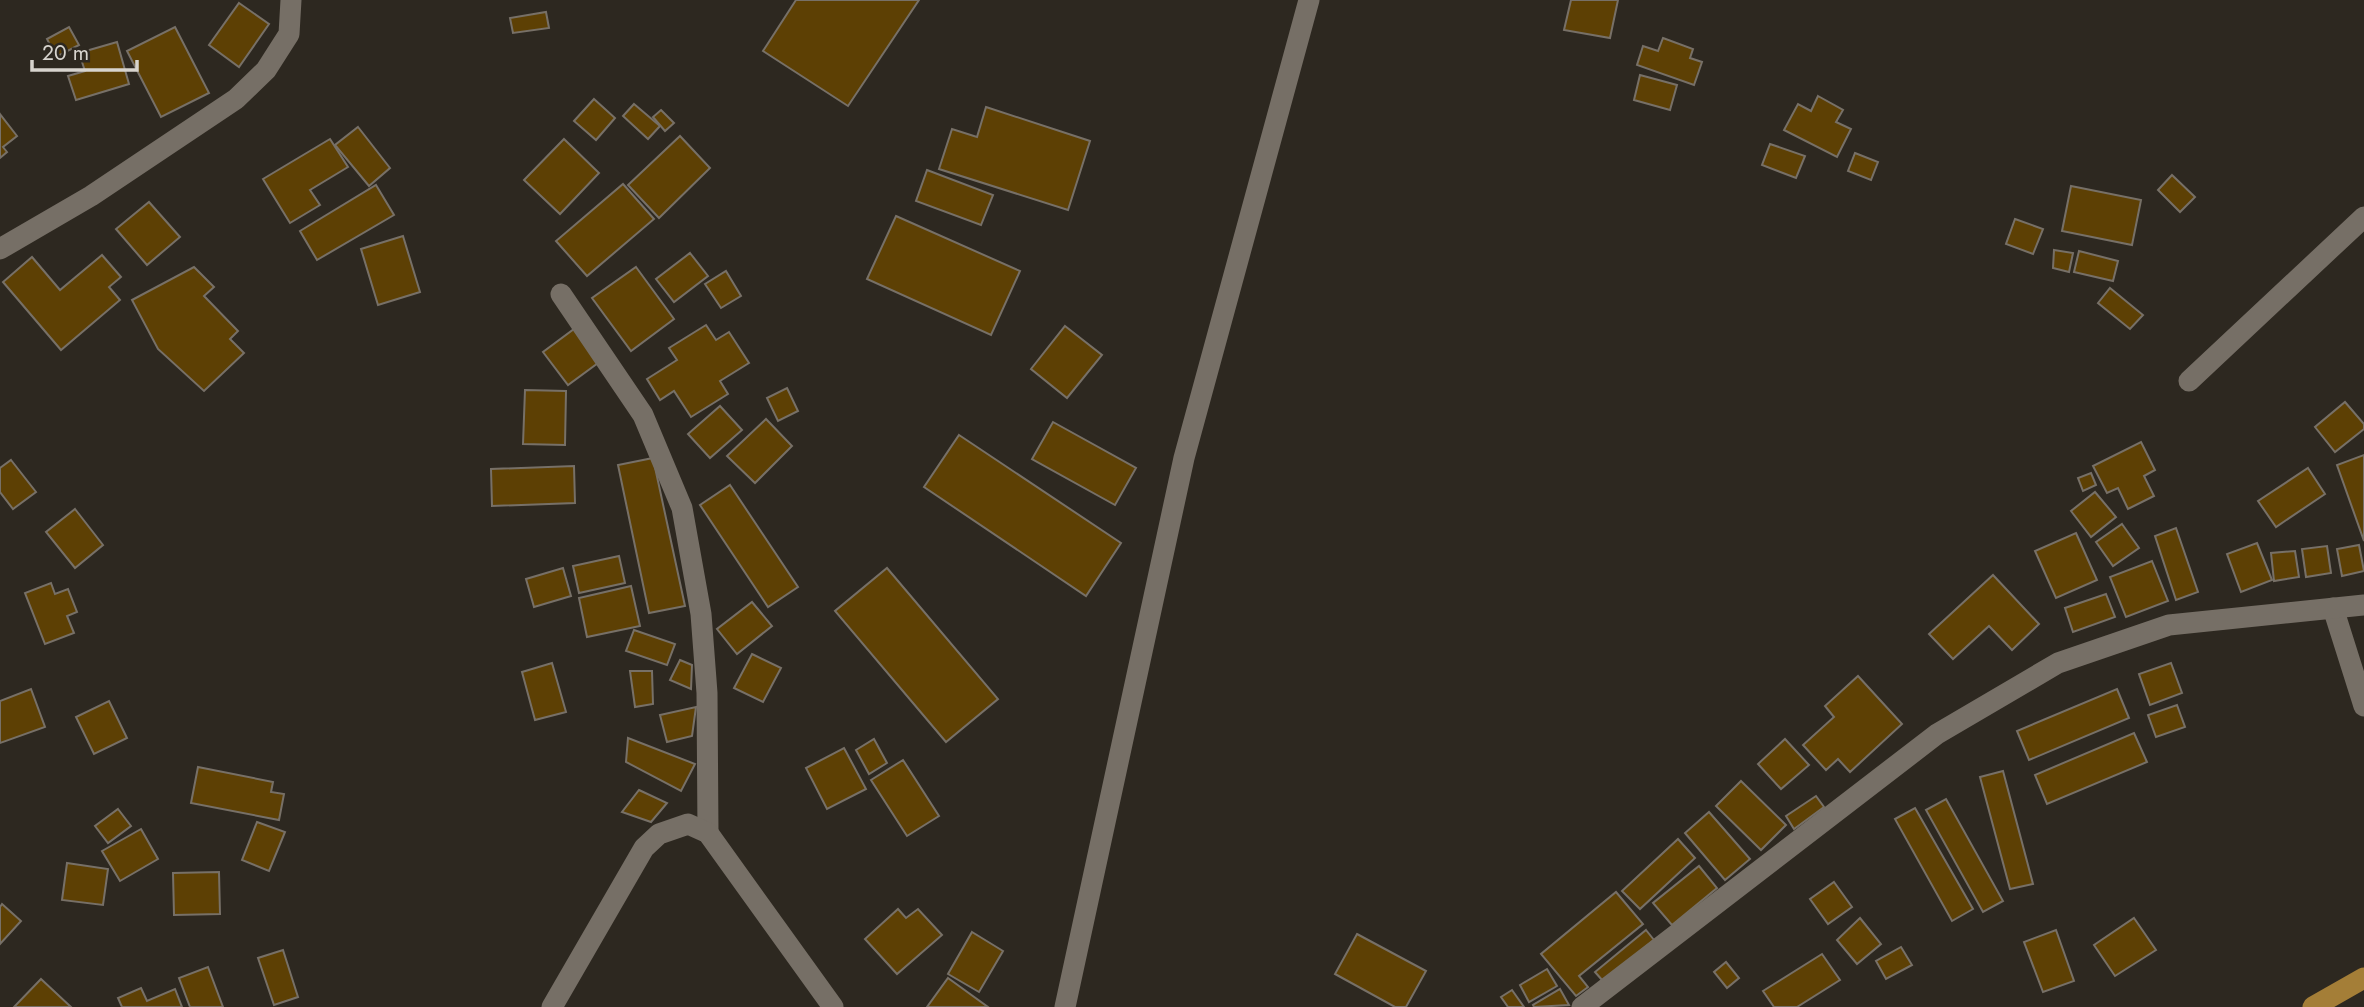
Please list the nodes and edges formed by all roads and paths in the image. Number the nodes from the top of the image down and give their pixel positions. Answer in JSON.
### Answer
{"nodes":[{"id":1,"x":291,"y":0,"type":"edge"},
{"id":2,"x":1309,"y":0,"type":"edge"},
{"id":3,"x":2364,"y":218,"type":"edge"},
{"id":4,"x":0,"y":249,"type":"edge"},
{"id":5,"x":561,"y":294,"type":"dead end"},
{"id":6,"x":2189,"y":381,"type":"dead end"},
{"id":7,"x":2364,"y":606,"type":"edge"},
{"id":8,"x":2333,"y":608,"type":"junction"},
{"id":9,"x":2364,"y":706,"type":"edge"},
{"id":10,"x":708,"y":834,"type":"junction"},
{"id":11,"x":2364,"y":978,"type":"edge"},
{"id":12,"x":552,"y":1007,"type":"edge"},
{"id":13,"x":833,"y":1007,"type":"edge"},
{"id":14,"x":1065,"y":1007,"type":"edge"},
{"id":15,"x":1582,"y":1007,"type":"edge"},
{"id":16,"x":2313,"y":1007,"type":"edge"}],
"edges":[{"from":1,"to":4,"type":"street"},
{"from":2,"to":14,"type":"street"},
{"from":3,"to":6,"type":"street"},
{"from":5,"to":10,"type":"street"},
{"from":7,"to":8,"type":"street"},
{"from":8,"to":9,"type":"street"},
{"from":8,"to":15,"type":"street"},
{"from":10,"to":12,"type":"street"},
{"from":10,"to":13,"type":"street"},
{"from":11,"to":16,"type":"highway"}]}
